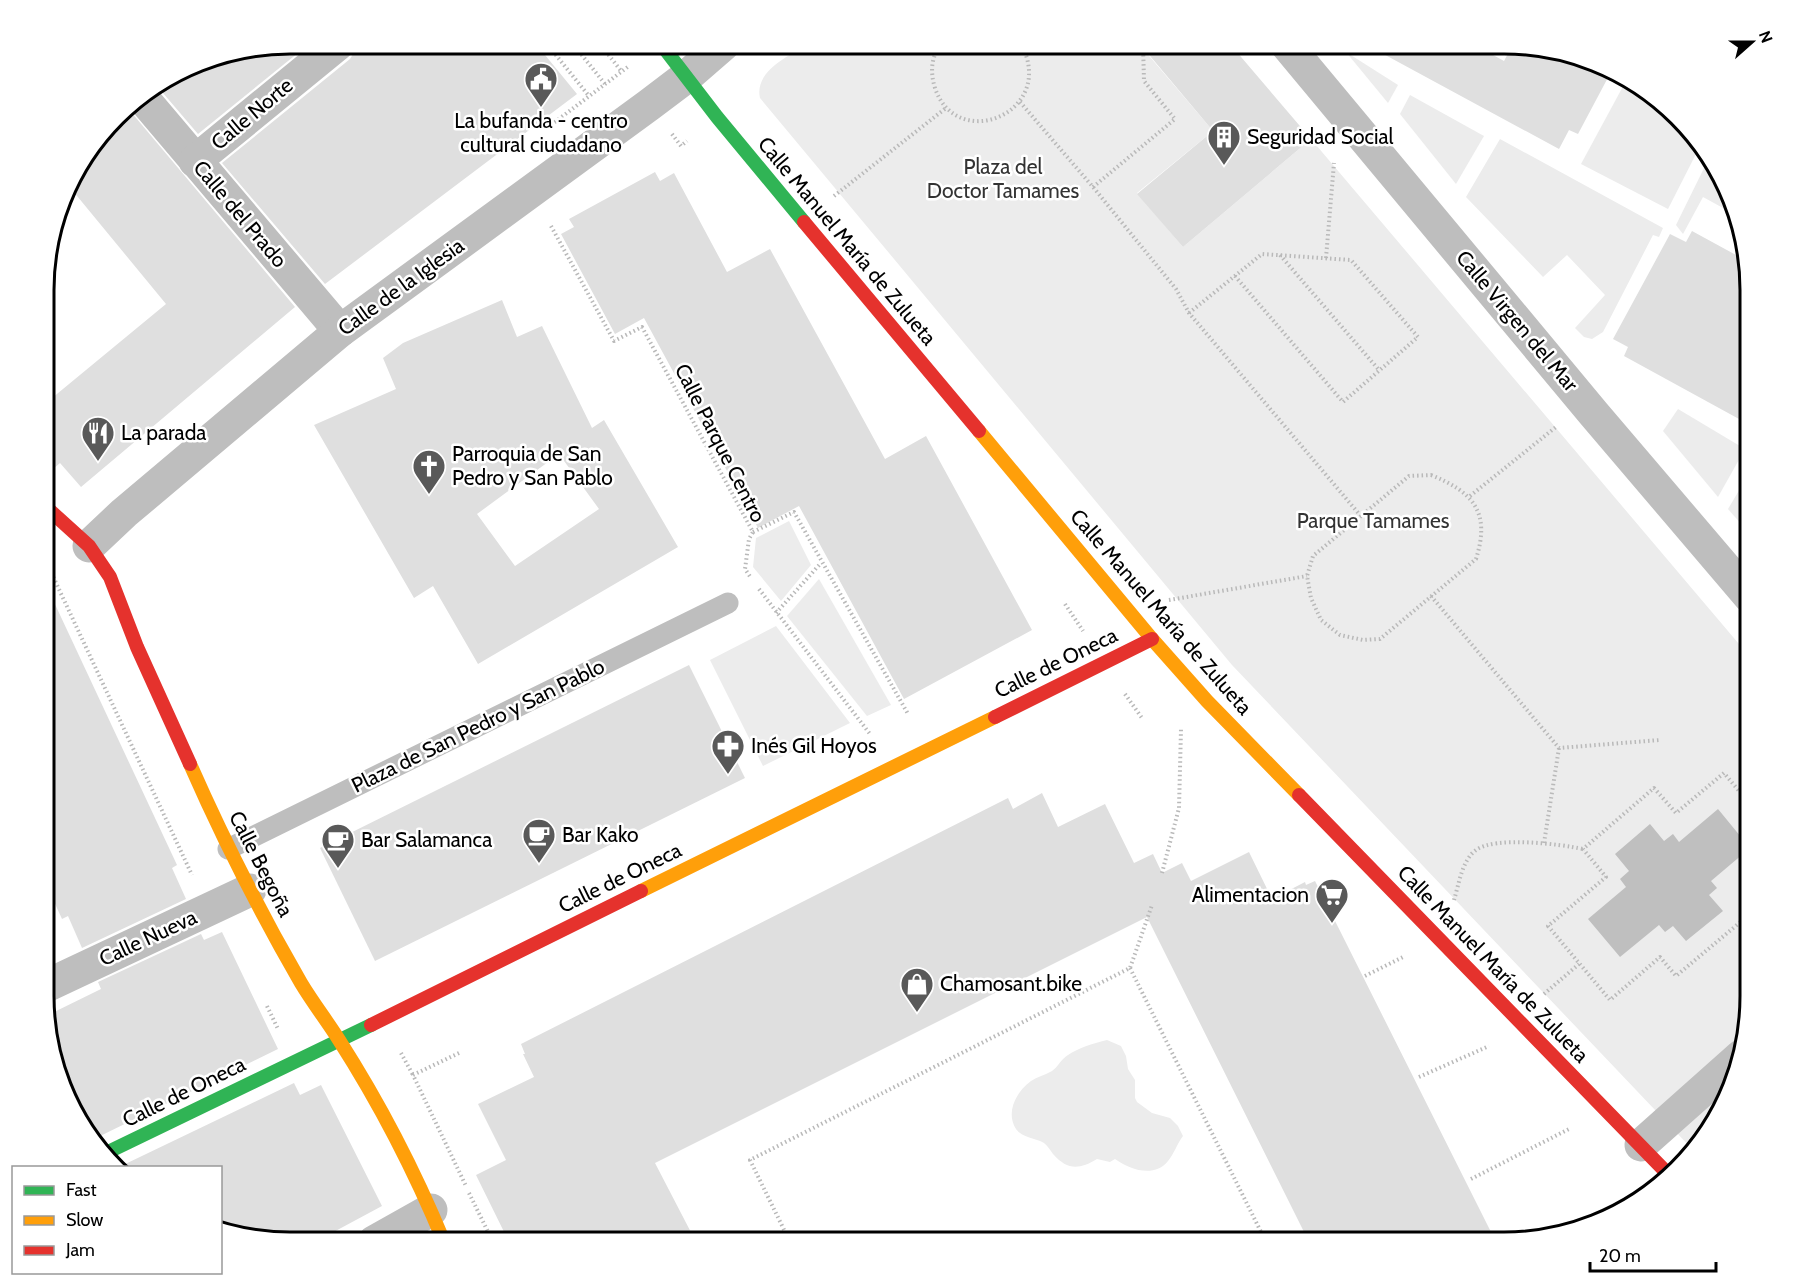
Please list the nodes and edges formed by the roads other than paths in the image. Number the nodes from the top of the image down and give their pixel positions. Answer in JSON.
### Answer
{"nodes":[{"id":1,"x":326,"y":54,"type":"edge"},
{"id":2,"x":669,"y":54,"type":"edge"},
{"id":3,"x":712,"y":54,"type":"edge"},
{"id":4,"x":1294,"y":54,"type":"edge"},
{"id":5,"x":686,"y":77,"type":"junction"},
{"id":6,"x":147,"y":103,"type":"edge"},
{"id":7,"x":195,"y":161,"type":"junction"},
{"id":8,"x":340,"y":331,"type":"junction"},
{"id":9,"x":54,"y":517,"type":"edge"},
{"id":10,"x":89,"y":546,"type":"junction"},
{"id":11,"x":1740,"y":585,"type":"edge"},
{"id":12,"x":728,"y":603,"type":"dead end"},
{"id":13,"x":1152,"y":639,"type":"junction"},
{"id":14,"x":228,"y":849,"type":"junction"},
{"id":15,"x":250,"y":890,"type":"junction"},
{"id":16,"x":54,"y":983,"type":"edge"},
{"id":17,"x":339,"y":1040,"type":"junction"},
{"id":18,"x":1729,"y":1067,"type":"edge"},
{"id":19,"x":1641,"y":1145,"type":"junction"},
{"id":20,"x":111,"y":1151,"type":"edge"},
{"id":21,"x":1664,"y":1170,"type":"edge"},
{"id":22,"x":431,"y":1210,"type":"junction"},
{"id":23,"x":392,"y":1232,"type":"edge"},
{"id":24,"x":440,"y":1232,"type":"edge"}],
"edges":[{"from":1,"to":7,"type":"street","name":"Calle Norte"},
{"from":2,"to":5,"type":"street","name":"Calle Manuel María de Zulueta"},
{"from":3,"to":5,"type":"street","name":"Calle de la Iglesia"},
{"from":4,"to":11,"type":"street","name":"Calle Virgen del Mar"},
{"from":5,"to":8,"type":"street","name":"Calle de la Iglesia"},
{"from":5,"to":13,"type":"street","name":"Calle Manuel María de Zulueta"},
{"from":6,"to":7,"type":"street","name":"Calle del Prado"},
{"from":7,"to":8,"type":"street","name":"Calle del Prado"},
{"from":8,"to":10,"type":"street","name":"Calle de la Iglesia"},
{"from":9,"to":10,"type":"street","name":"Calle Begoña"},
{"from":10,"to":14,"type":"street","name":"Calle Begoña"},
{"from":12,"to":14,"type":"lane","name":"Plaza de San Pedro y San Pablo"},
{"from":13,"to":17,"type":"street","name":"Calle de Oneca"},
{"from":13,"to":19,"type":"street","name":"Calle Manuel María de Zulueta"},
{"from":14,"to":15,"type":"street","name":"Calle Begoña"},
{"from":15,"to":16,"type":"street","name":"Calle Nueva"},
{"from":15,"to":17,"type":"street","name":"Calle Begoña"},
{"from":17,"to":20,"type":"street","name":"Calle de Oneca"},
{"from":17,"to":22,"type":"street","name":"Calle Begoña"},
{"from":18,"to":19,"type":"street"},
{"from":19,"to":21,"type":"street","name":"Calle Manuel María de Zulueta"},
{"from":22,"to":23,"type":"street"},
{"from":22,"to":24,"type":"street","name":"Calle Begoña"}]}
